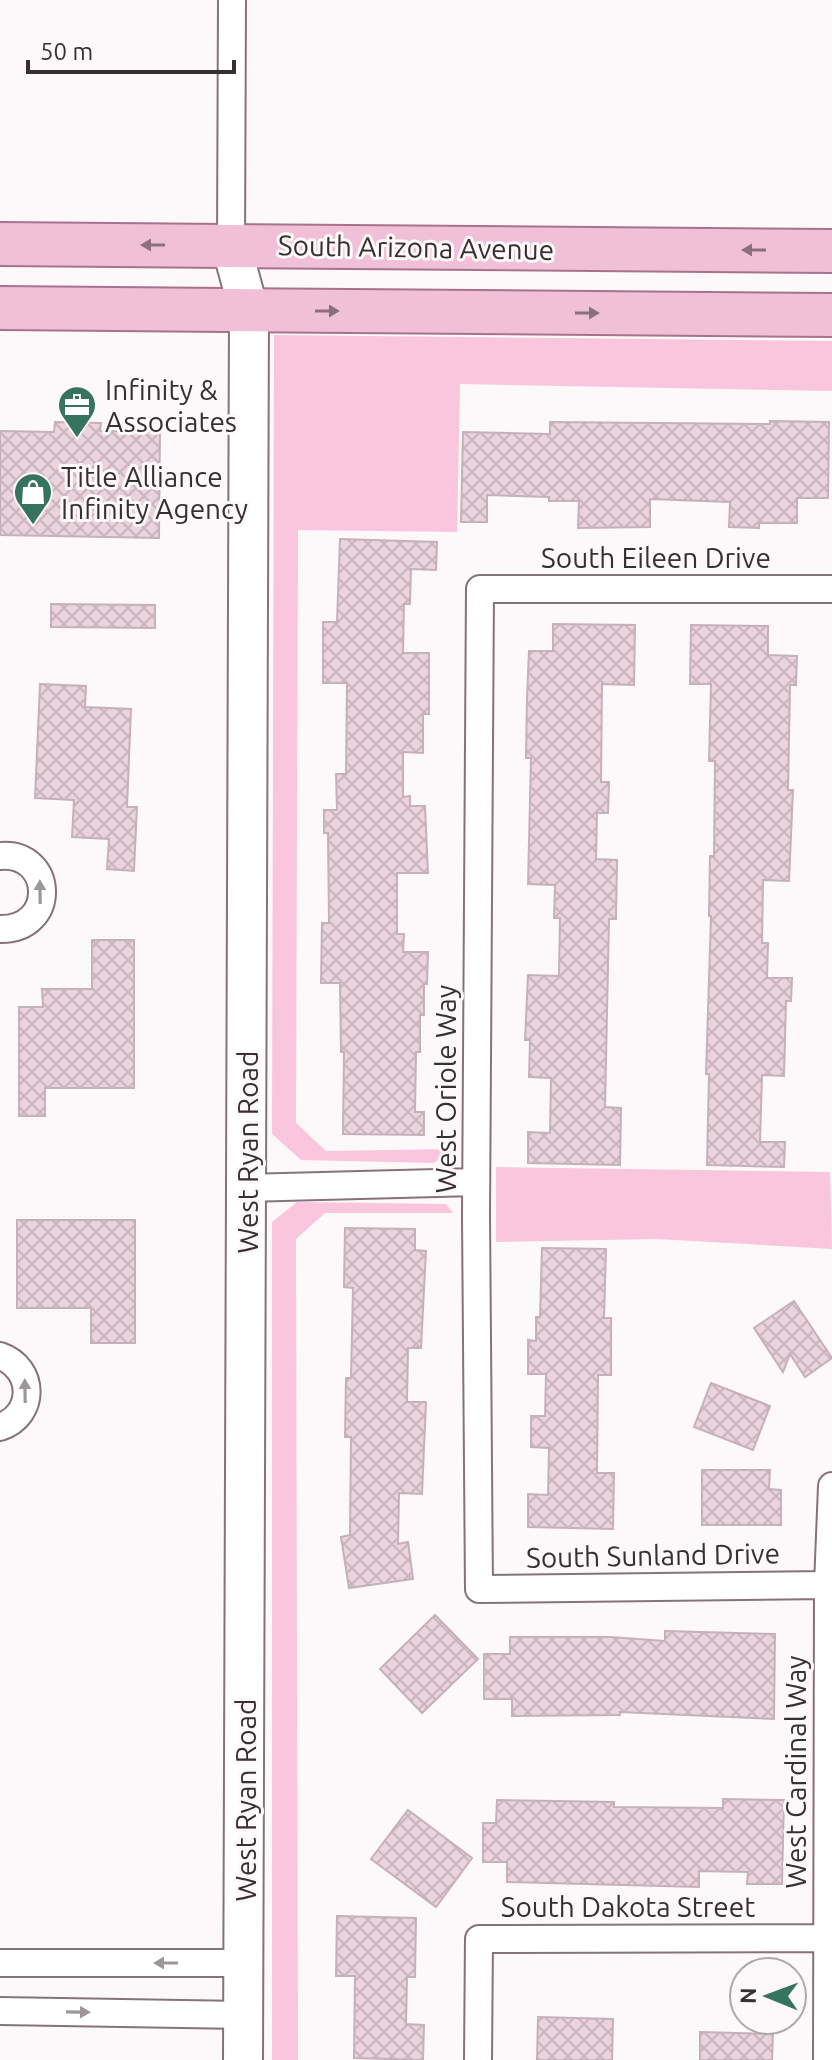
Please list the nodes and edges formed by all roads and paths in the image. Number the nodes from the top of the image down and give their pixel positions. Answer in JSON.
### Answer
{"nodes":[{"id":1,"x":232,"y":0,"type":"edge"},
{"id":2,"x":0,"y":244,"type":"edge"},
{"id":3,"x":231,"y":245,"type":"junction"},
{"id":4,"x":832,"y":251,"type":"edge"},
{"id":5,"x":0,"y":308,"type":"edge"},
{"id":6,"x":249,"y":311,"type":"junction"},
{"id":7,"x":832,"y":315,"type":"edge"},
{"id":8,"x":480,"y":589,"type":"joint"},
{"id":9,"x":832,"y":589,"type":"edge"},
{"id":10,"x":0,"y":856,"type":"edge"},
{"id":11,"x":0,"y":929,"type":"edge"},
{"id":12,"x":476,"y":1182,"type":"junction"},
{"id":13,"x":247,"y":1188,"type":"junction"},
{"id":14,"x":0,"y":1356,"type":"edge"},
{"id":15,"x":0,"y":1427,"type":"edge"},
{"id":16,"x":832,"y":1486,"type":"edge"},
{"id":17,"x":828,"y":1585,"type":"junction"},
{"id":18,"x":479,"y":1589,"type":"joint"},
{"id":19,"x":826,"y":1938,"type":"junction"},
{"id":20,"x":0,"y":1963,"type":"edge"},
{"id":21,"x":244,"y":1963,"type":"junction"},
{"id":22,"x":0,"y":2011,"type":"edge"},
{"id":23,"x":243,"y":2015,"type":"junction"},
{"id":24,"x":243,"y":2060,"type":"edge"},
{"id":25,"x":478,"y":2060,"type":"edge"},
{"id":26,"x":827,"y":2060,"type":"edge"}],
"edges":[{"from":1,"to":3,"type":"street"},
{"from":3,"to":2,"type":"main road","name":"South Arizona Avenue","one_way":true},
{"from":4,"to":3,"type":"main road","name":"South Arizona Avenue","one_way":true},
{"from":3,"to":6,"type":"street","name":"West Ryan Road"},
{"from":5,"to":6,"type":"main road"},
{"from":6,"to":7,"type":"main road","one_way":true},
{"from":6,"to":13,"type":"street","name":"West Ryan Road"},
{"from":8,"to":9,"type":"street","name":"South Eileen Drive"},
{"from":8,"to":12,"type":"street","name":"West Oriole Way"},
{"from":11,"to":10,"type":"street","one_way":true},
{"from":12,"to":13,"type":"street"},
{"from":12,"to":18,"type":"street","name":"West Oriole Way"},
{"from":13,"to":21,"type":"street","name":"West Ryan Road"},
{"from":15,"to":14,"type":"street","one_way":true},
{"from":16,"to":17,"type":"street","name":"West Cardinal Way"},
{"from":17,"to":18,"type":"street","name":"South Sunland Drive"},
{"from":17,"to":19,"type":"street","name":"West Cardinal Way"},
{"from":19,"to":25,"type":"street","name":"South Dakota Street"},
{"from":19,"to":26,"type":"street","name":"West Cardinal Way"},
{"from":21,"to":20,"type":"street","one_way":true},
{"from":21,"to":23,"type":"street","name":"West Ryan Road"},
{"from":22,"to":23,"type":"street","one_way":true},
{"from":23,"to":24,"type":"street","name":"West Ryan Road"}]}
